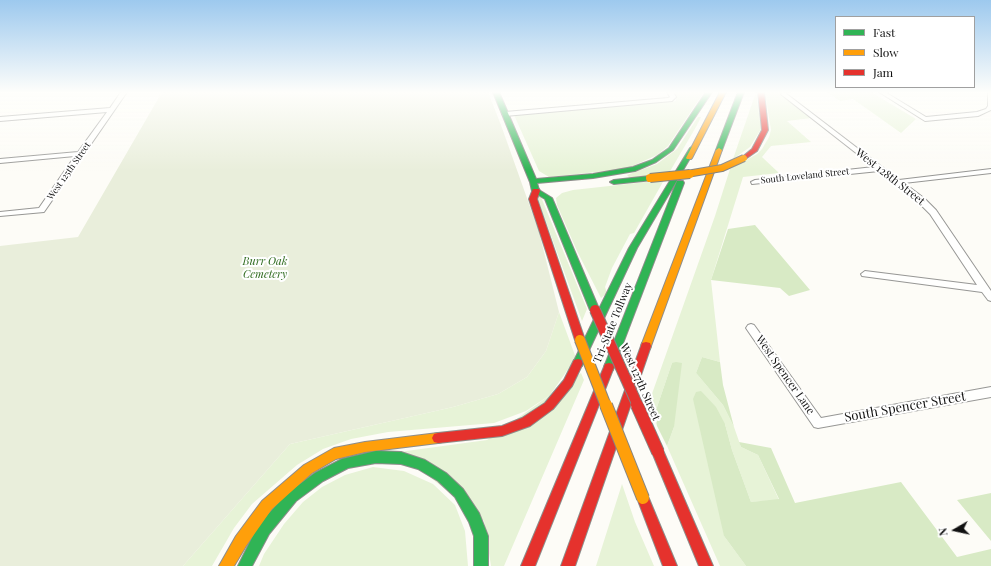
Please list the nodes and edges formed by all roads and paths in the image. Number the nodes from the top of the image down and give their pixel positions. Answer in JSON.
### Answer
{"nodes":[{"id":1,"x":105,"y":118,"type":"edge"},
{"id":2,"x":507,"y":118,"type":"edge"},
{"id":3,"x":691,"y":118,"type":"edge"},
{"id":4,"x":711,"y":118,"type":"edge"},
{"id":5,"x":730,"y":118,"type":"edge"},
{"id":6,"x":764,"y":118,"type":"edge"},
{"id":7,"x":816,"y":118,"type":"edge"},
{"id":8,"x":693,"y":148,"type":"junction"},
{"id":9,"x":80,"y":154,"type":"junction"},
{"id":10,"x":0,"y":161,"type":"edge"},
{"id":11,"x":880,"y":168,"type":"junction"},
{"id":12,"x":991,"y":171,"type":"edge"},
{"id":13,"x":532,"y":181,"type":"junction"},
{"id":14,"x":754,"y":182,"type":"dead end"},
{"id":15,"x":898,"y":182,"type":"junction"},
{"id":16,"x":536,"y":191,"type":"junction"},
{"id":17,"x":0,"y":214,"type":"edge"},
{"id":18,"x":865,"y":274,"type":"dead end"},
{"id":19,"x":985,"y":289,"type":"junction"},
{"id":20,"x":991,"y":298,"type":"edge"},
{"id":21,"x":751,"y":328,"type":"dead end"},
{"id":22,"x":991,"y":392,"type":"edge"},
{"id":23,"x":818,"y":423,"type":"joint"},
{"id":24,"x":226,"y":566,"type":"edge"},
{"id":25,"x":245,"y":566,"type":"edge"},
{"id":26,"x":481,"y":566,"type":"edge"},
{"id":27,"x":528,"y":566,"type":"edge"},
{"id":28,"x":568,"y":566,"type":"edge"},
{"id":29,"x":670,"y":566,"type":"edge"},
{"id":30,"x":706,"y":566,"type":"edge"}],
"edges":[{"from":1,"to":9,"type":"street","name":"West 125th Street"},
{"from":2,"to":13,"type":"main road","name":"West 127th Street"},
{"from":3,"to":13,"type":"main road"},
{"from":4,"to":8,"type":"main road","name":"Tri-State Tollway"},
{"from":5,"to":28,"type":"main road"},
{"from":6,"to":16,"type":"main road","bridge":true},
{"from":7,"to":11,"type":"street","name":"West 128th Street"},
{"from":8,"to":24,"type":"main road"},
{"from":8,"to":27,"type":"main road","name":"Tri-State Tollway"},
{"from":9,"to":10,"type":"street"},
{"from":9,"to":17,"type":"street","name":"West 125th Street"},
{"from":11,"to":14,"type":"street","name":"South Loveland Street"},
{"from":11,"to":15,"type":"street","name":"West 128th Street"},
{"from":12,"to":15,"type":"street"},
{"from":13,"to":16,"type":"main road","name":"West 127th Street"},
{"from":15,"to":19,"type":"street","name":"West 128th Street"},
{"from":16,"to":29,"type":"main road","name":"West 127th Street","bridge":true},
{"from":16,"to":30,"type":"main road","name":"West 127th Street","bridge":true},
{"from":18,"to":19,"type":"street"},
{"from":19,"to":20,"type":"street","name":"West 128th Street"},
{"from":21,"to":23,"type":"street","name":"West Spencer Lane"},
{"from":22,"to":23,"type":"street","name":"South Spencer Street"},
{"from":25,"to":26,"type":"main road"}]}
